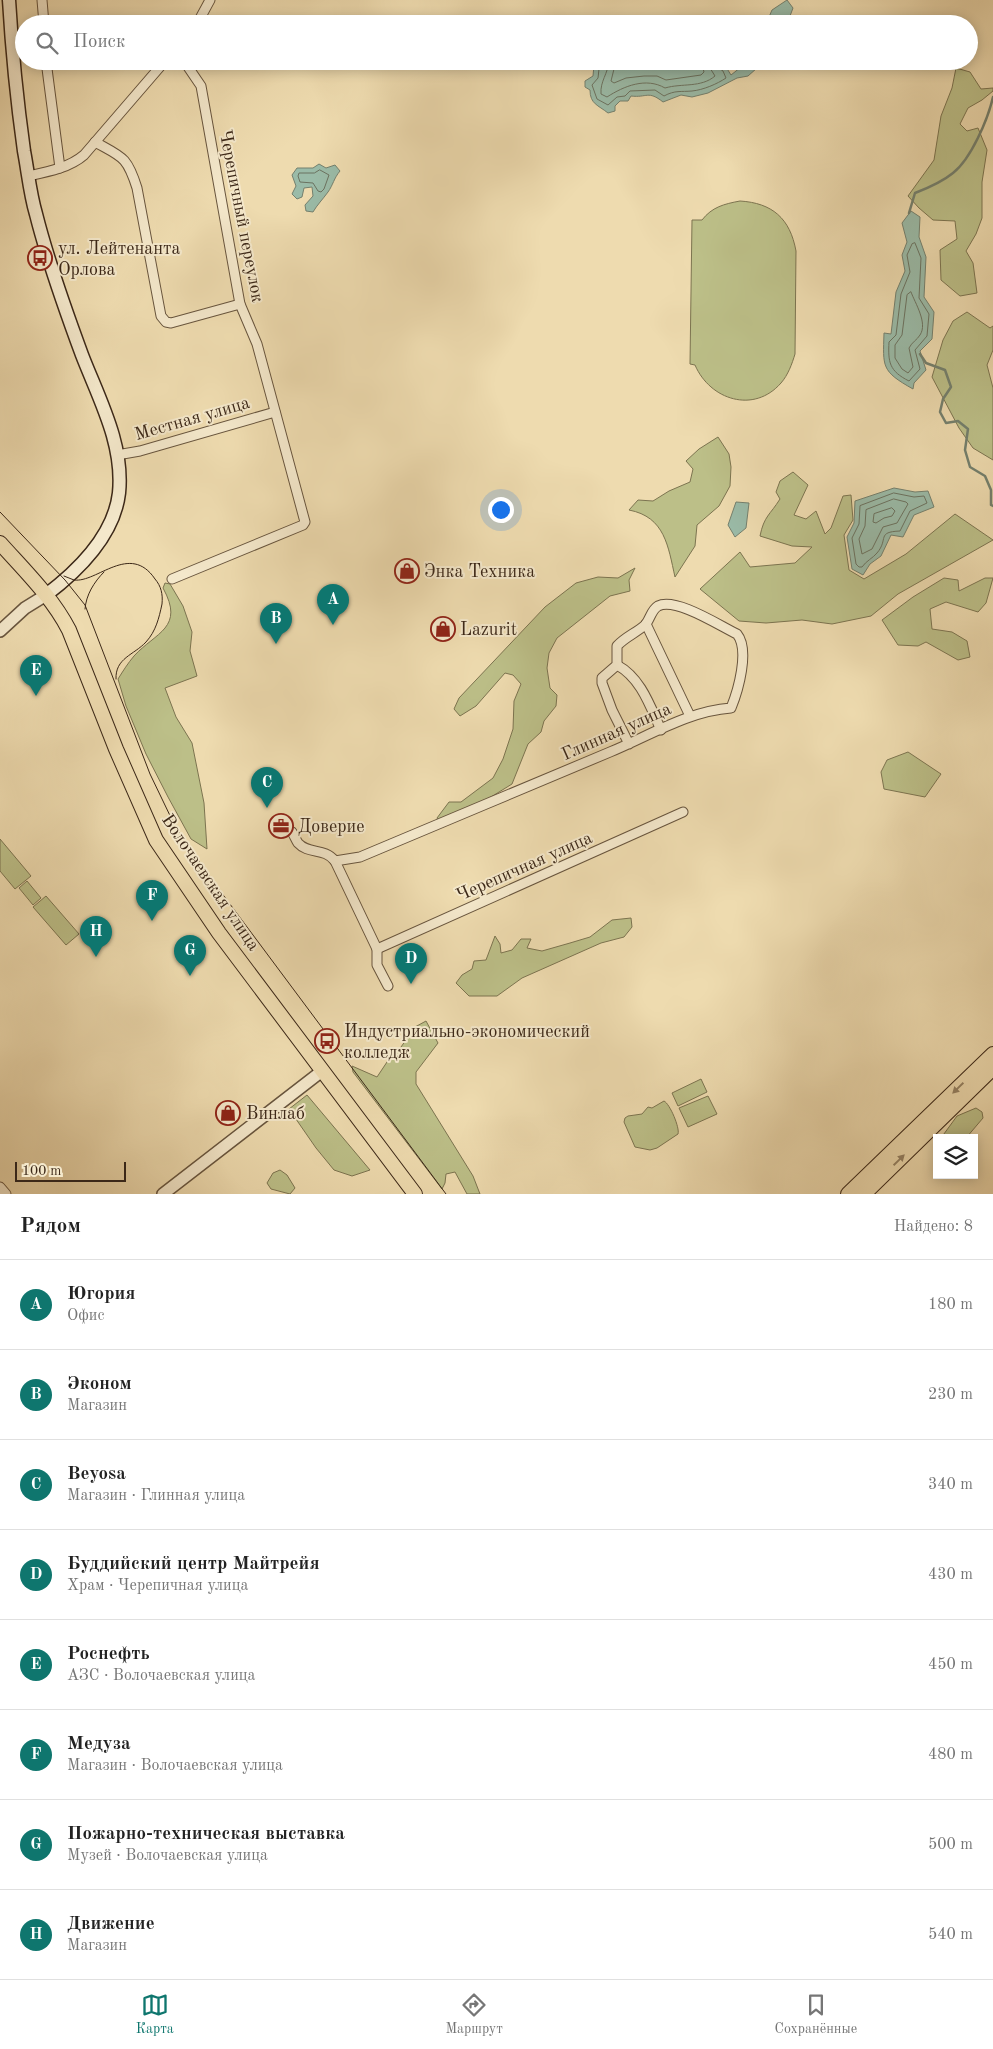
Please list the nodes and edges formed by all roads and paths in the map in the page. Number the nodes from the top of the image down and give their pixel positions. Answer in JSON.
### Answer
{"nodes":[{"id":1,"x":9,"y":0,"type":"edge"},
{"id":2,"x":42,"y":0,"type":"edge"},
{"id":3,"x":210,"y":0,"type":"edge"},
{"id":4,"x":43,"y":15,"type":"edge"},
{"id":5,"x":202,"y":15,"type":"edge"},
{"id":6,"x":47,"y":70,"type":"edge"},
{"id":7,"x":157,"y":70,"type":"edge"},
{"id":8,"x":190,"y":70,"type":"edge"},
{"id":9,"x":95,"y":142,"type":"junction"},
{"id":10,"x":60,"y":168,"type":"junction"},
{"id":11,"x":28,"y":176,"type":"junction"},
{"id":12,"x":240,"y":304,"type":"junction"},
{"id":13,"x":275,"y":412,"type":"junction"},
{"id":14,"x":117,"y":455,"type":"junction"},
{"id":15,"x":0,"y":544,"type":"edge"},
{"id":16,"x":172,"y":579,"type":"dead end"},
{"id":17,"x":46,"y":595,"type":"junction"},
{"id":18,"x":646,"y":624,"type":"junction"},
{"id":19,"x":0,"y":631,"type":"edge"},
{"id":20,"x":614,"y":668,"type":"junction"},
{"id":21,"x":690,"y":716,"type":"junction"},
{"id":22,"x":662,"y":730,"type":"junction"},
{"id":23,"x":629,"y":744,"type":"junction"},
{"id":24,"x":683,"y":812,"type":"dead end"},
{"id":25,"x":292,"y":832,"type":"dead end"},
{"id":26,"x":335,"y":861,"type":"junction"},
{"id":27,"x":377,"y":949,"type":"junction"},
{"id":28,"x":388,"y":986,"type":"dead end"},
{"id":29,"x":993,"y":1054,"type":"edge"},
{"id":30,"x":993,"y":1068,"type":"edge"},
{"id":31,"x":322,"y":1071,"type":"junction"},
{"id":32,"x":0,"y":1186,"type":"edge"},
{"id":33,"x":6,"y":1194,"type":"edge"},
{"id":34,"x":163,"y":1194,"type":"edge"},
{"id":35,"x":415,"y":1194,"type":"edge"},
{"id":36,"x":848,"y":1194,"type":"edge"},
{"id":37,"x":864,"y":1194,"type":"edge"}],
"edges":[{"from":1,"to":11,"type":"main road"},
{"from":2,"to":4,"type":"street"},
{"from":3,"to":5,"type":"street"},
{"from":6,"to":10,"type":"street"},
{"from":7,"to":9,"type":"street"},
{"from":8,"to":12,"type":"street","name":"Черепичный переулок"},
{"from":9,"to":10,"type":"street"},
{"from":9,"to":12,"type":"street"},
{"from":10,"to":11,"type":"street"},
{"from":11,"to":14,"type":"main road"},
{"from":12,"to":13,"type":"street","name":"Черепичный переулок"},
{"from":13,"to":14,"type":"street","name":"Местная улица"},
{"from":13,"to":16,"type":"street","name":"Черепичный переулок"},
{"from":14,"to":17,"type":"main road"},
{"from":15,"to":17,"type":"main road","name":"Волочаевская улица"},
{"from":17,"to":19,"type":"street"},
{"from":17,"to":31,"type":"main road","name":"Волочаевская улица"},
{"from":18,"to":20,"type":"street","name":"Глинная улица"},
{"from":18,"to":21,"type":"street"},
{"from":18,"to":21,"type":"street","name":"Глинная улица"},
{"from":20,"to":22,"type":"street"},
{"from":20,"to":23,"type":"street"},
{"from":21,"to":22,"type":"street","name":"Глинная улица"},
{"from":22,"to":23,"type":"street","name":"Глинная улица"},
{"from":23,"to":26,"type":"street","name":"Глинная улица"},
{"from":24,"to":27,"type":"street","name":"Черепичная улица"},
{"from":25,"to":26,"type":"street"},
{"from":26,"to":27,"type":"street"},
{"from":27,"to":28,"type":"street"},
{"from":29,"to":36,"type":"main road","one_way":true},
{"from":37,"to":30,"type":"main road","one_way":true},
{"from":31,"to":34,"type":"street"},
{"from":31,"to":35,"type":"main road","name":"Волочаевская улица"},
{"from":32,"to":33,"type":"street"}]}
